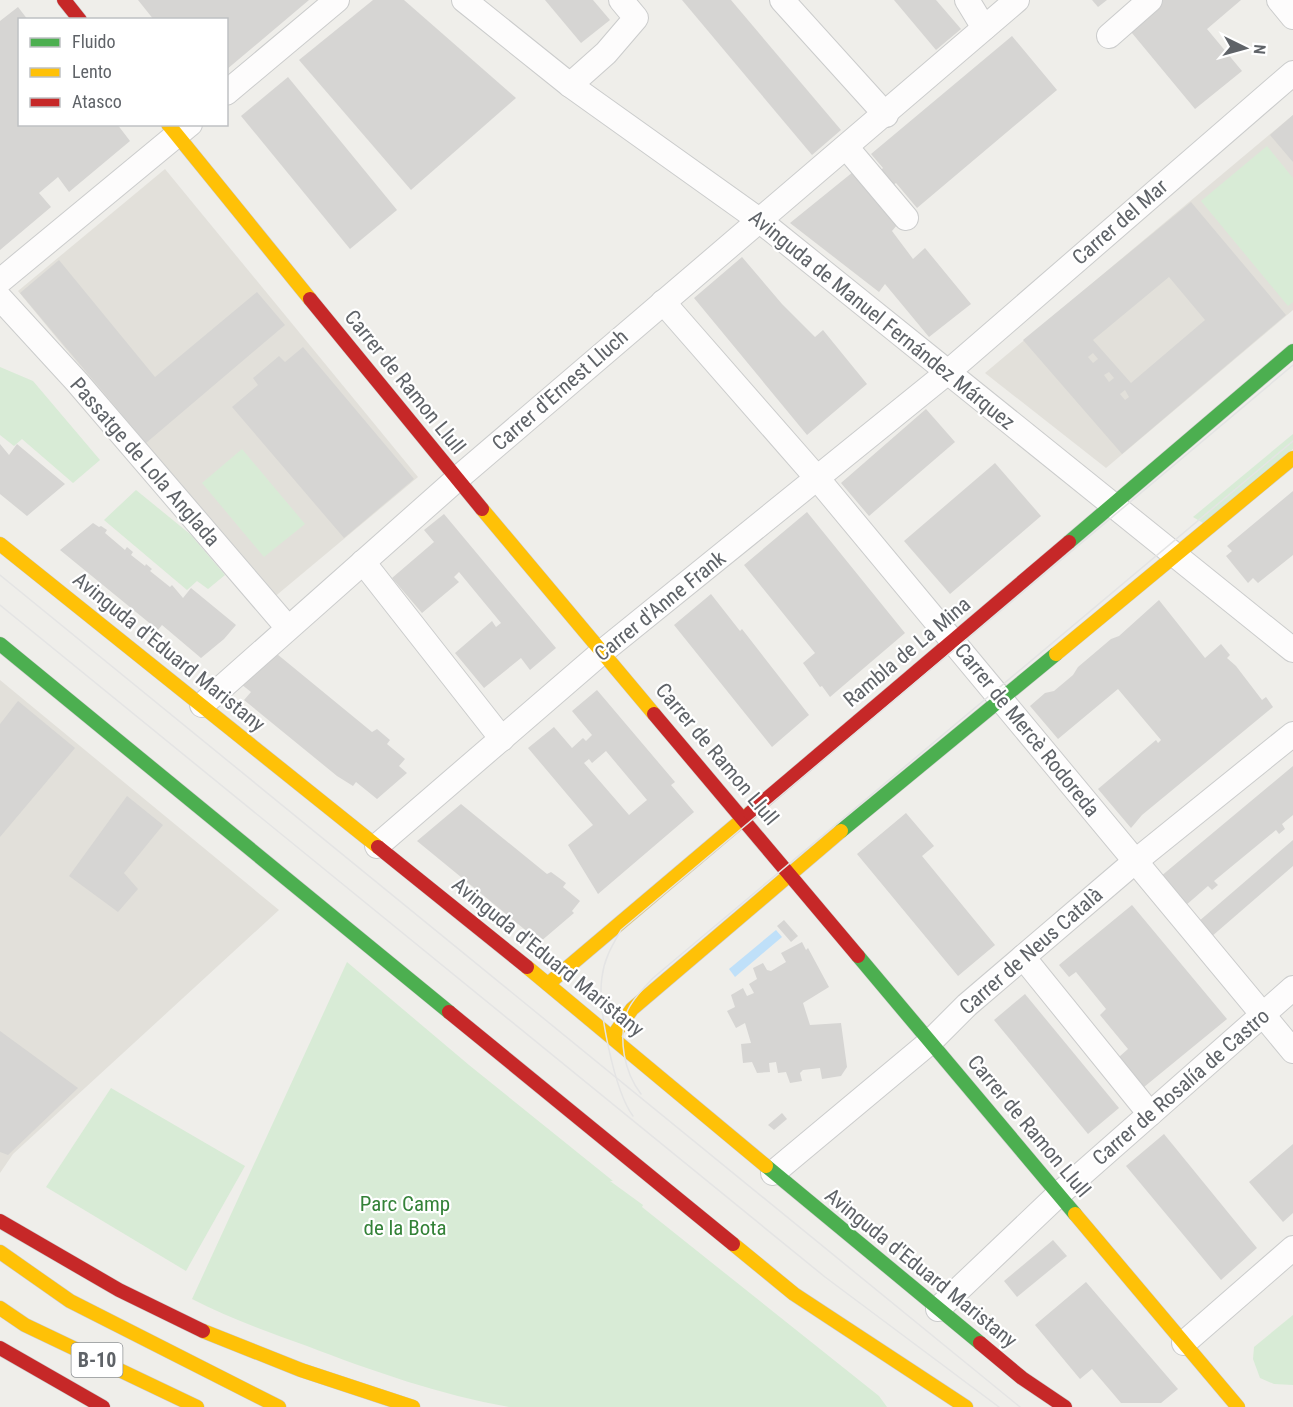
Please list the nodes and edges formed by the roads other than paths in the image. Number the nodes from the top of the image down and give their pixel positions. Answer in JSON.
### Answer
{"nodes":[{"id":1,"x":64,"y":0,"type":"edge"},
{"id":2,"x":337,"y":0,"type":"edge"},
{"id":3,"x":464,"y":0,"type":"edge"},
{"id":4,"x":621,"y":0,"type":"edge"},
{"id":5,"x":782,"y":0,"type":"edge"},
{"id":6,"x":967,"y":0,"type":"edge"},
{"id":7,"x":1017,"y":0,"type":"edge"},
{"id":8,"x":1150,"y":0,"type":"edge"},
{"id":9,"x":1279,"y":0,"type":"edge"},
{"id":10,"x":1293,"y":17,"type":"edge"},
{"id":11,"x":78,"y":18,"type":"edge"},
{"id":12,"x":984,"y":28,"type":"junction"},
{"id":13,"x":1109,"y":36,"type":"dead end"},
{"id":14,"x":1293,"y":73,"type":"edge"},
{"id":15,"x":570,"y":85,"type":"junction"},
{"id":16,"x":228,"y":91,"type":"edge"},
{"id":17,"x":886,"y":115,"type":"junction"},
{"id":18,"x":178,"y":128,"type":"edge"},
{"id":19,"x":847,"y":148,"type":"junction"},
{"id":20,"x":906,"y":218,"type":"dead end"},
{"id":21,"x":759,"y":220,"type":"junction"},
{"id":22,"x":0,"y":281,"type":"edge"},
{"id":23,"x":0,"y":298,"type":"edge"},
{"id":24,"x":663,"y":302,"type":"junction"},
{"id":25,"x":1293,"y":351,"type":"edge"},
{"id":26,"x":948,"y":372,"type":"junction"},
{"id":27,"x":1293,"y":458,"type":"edge"},
{"id":28,"x":817,"y":478,"type":"junction"},
{"id":29,"x":457,"y":479,"type":"junction"},
{"id":30,"x":1112,"y":506,"type":"junction"},
{"id":31,"x":0,"y":544,"type":"edge"},
{"id":32,"x":1176,"y":556,"type":"junction"},
{"id":33,"x":363,"y":562,"type":"junction"},
{"id":34,"x":288,"y":628,"type":"junction"},
{"id":35,"x":953,"y":640,"type":"junction"},
{"id":36,"x":0,"y":644,"type":"edge"},
{"id":37,"x":1293,"y":650,"type":"edge"},
{"id":38,"x":602,"y":652,"type":"junction"},
{"id":39,"x":1001,"y":702,"type":"junction"},
{"id":40,"x":202,"y":705,"type":"junction"},
{"id":41,"x":1293,"y":734,"type":"edge"},
{"id":42,"x":502,"y":738,"type":"junction"},
{"id":43,"x":744,"y":818,"type":"junction"},
{"id":44,"x":377,"y":846,"type":"junction"},
{"id":45,"x":1136,"y":862,"type":"junction"},
{"id":46,"x":790,"y":875,"type":"junction"},
{"id":47,"x":1023,"y":957,"type":"junction"},
{"id":48,"x":548,"y":984,"type":"junction"},
{"id":49,"x":1293,"y":988,"type":"edge"},
{"id":50,"x":1263,"y":1015,"type":"junction"},
{"id":51,"x":613,"y":1036,"type":"junction"},
{"id":52,"x":930,"y":1042,"type":"junction"},
{"id":53,"x":1293,"y":1051,"type":"edge"},
{"id":54,"x":1150,"y":1114,"type":"junction"},
{"id":55,"x":773,"y":1173,"type":"junction"},
{"id":56,"x":1059,"y":1194,"type":"junction"},
{"id":57,"x":0,"y":1221,"type":"edge"},
{"id":58,"x":1293,"y":1248,"type":"edge"},
{"id":59,"x":0,"y":1251,"type":"edge"},
{"id":60,"x":0,"y":1263,"type":"edge"},
{"id":61,"x":70,"y":1301,"type":"junction"},
{"id":62,"x":0,"y":1308,"type":"edge"},
{"id":63,"x":938,"y":1309,"type":"junction"},
{"id":64,"x":1184,"y":1343,"type":"junction"},
{"id":65,"x":0,"y":1348,"type":"edge"},
{"id":66,"x":900,"y":1363,"type":"junction"},
{"id":67,"x":916,"y":1394,"type":"dead end"},
{"id":68,"x":103,"y":1407,"type":"edge"},
{"id":69,"x":197,"y":1407,"type":"edge"},
{"id":70,"x":279,"y":1407,"type":"edge"},
{"id":71,"x":413,"y":1407,"type":"edge"},
{"id":72,"x":966,"y":1407,"type":"edge"},
{"id":73,"x":1065,"y":1407,"type":"edge"},
{"id":74,"x":1238,"y":1407,"type":"edge"}],
"edges":[{"from":1,"to":11,"type":"main road"},
{"from":2,"to":16,"type":"street"},
{"from":3,"to":15,"type":"street","name":"Avinguda de Manuel Fernández Márquez"},
{"from":4,"to":15,"type":"street"},
{"from":5,"to":17,"type":"street"},
{"from":6,"to":12,"type":"street"},
{"from":7,"to":12,"type":"street"},
{"from":8,"to":13,"type":"street"},
{"from":9,"to":10,"type":"street"},
{"from":12,"to":17,"type":"street"},
{"from":14,"to":26,"type":"street","name":"Carrer del Mar"},
{"from":15,"to":21,"type":"street","name":"Avinguda de Manuel Fernández Márquez"},
{"from":17,"to":19,"type":"street"},
{"from":18,"to":22,"type":"street"},
{"from":18,"to":29,"type":"main road","name":"Carrer de Ramon Llull"},
{"from":19,"to":20,"type":"street"},
{"from":19,"to":21,"type":"street"},
{"from":21,"to":24,"type":"street","name":"Carrer d'Ernest Lluch"},
{"from":21,"to":26,"type":"street","name":"Avinguda de Manuel Fernández Márquez"},
{"from":23,"to":34,"type":"street","name":"Passatge de Lola Anglada"},
{"from":24,"to":28,"type":"street","name":"Carrer de Mercè Rodoreda"},
{"from":24,"to":29,"type":"street","name":"Carrer d'Ernest Lluch"},
{"from":25,"to":30,"type":"main road","name":"Rambla de La Mina"},
{"from":26,"to":28,"type":"street","name":"Carrer d'Anne Frank"},
{"from":26,"to":30,"type":"street","name":"Avinguda de Manuel Fernández Márquez"},
{"from":27,"to":32,"type":"main road"},
{"from":28,"to":35,"type":"street","name":"Carrer de Mercè Rodoreda"},
{"from":28,"to":38,"type":"street","name":"Carrer d'Anne Frank"},
{"from":29,"to":33,"type":"street","name":"Carrer d'Ernest Lluch"},
{"from":29,"to":38,"type":"main road","name":"Carrer de Ramon Llull"},
{"from":30,"to":32,"type":"street","name":"Avinguda de Manuel Fernández Márquez"},
{"from":30,"to":35,"type":"main road","name":"Rambla de La Mina"},
{"from":31,"to":40,"type":"main road","name":"Avinguda d'Eduard Maristany"},
{"from":32,"to":37,"type":"street","name":"Avinguda de Manuel Fernández Márquez"},
{"from":32,"to":39,"type":"main road"},
{"from":33,"to":34,"type":"street","name":"Carrer d'Ernest Lluch"},
{"from":33,"to":42,"type":"street"},
{"from":34,"to":40,"type":"street","name":"Carrer d'Ernest Lluch"},
{"from":35,"to":39,"type":"street","name":"Carrer de Mercè Rodoreda"},
{"from":35,"to":43,"type":"main road","name":"Rambla de La Mina"},
{"from":36,"to":66,"type":"main road"},
{"from":38,"to":42,"type":"street","name":"Carrer d'Anne Frank"},
{"from":38,"to":43,"type":"main road","name":"Carrer de Ramon Llull"},
{"from":39,"to":45,"type":"street","name":"Carrer de Mercè Rodoreda"},
{"from":39,"to":46,"type":"main road"},
{"from":40,"to":44,"type":"main road","name":"Avinguda d'Eduard Maristany"},
{"from":41,"to":45,"type":"street","name":"Carrer de Neus Català"},
{"from":42,"to":44,"type":"street","name":"Carrer d'Anne Frank"},
{"from":43,"to":46,"type":"main road","name":"Carrer de Ramon Llull"},
{"from":43,"to":48,"type":"main road","name":"Rambla de La Mina"},
{"from":44,"to":48,"type":"main road","name":"Avinguda d'Eduard Maristany"},
{"from":45,"to":47,"type":"street","name":"Carrer de Neus Català"},
{"from":45,"to":50,"type":"street","name":"Carrer de Mercè Rodoreda"},
{"from":46,"to":51,"type":"main road"},
{"from":46,"to":52,"type":"main road","name":"Carrer de Ramon Llull"},
{"from":47,"to":52,"type":"street","name":"Carrer de Neus Català"},
{"from":47,"to":54,"type":"street"},
{"from":48,"to":51,"type":"main road","name":"Avinguda d'Eduard Maristany"},
{"from":49,"to":50,"type":"street","name":"Carrer de Rosalía de Castro"},
{"from":50,"to":53,"type":"street","name":"Carrer de Mercè Rodoreda"},
{"from":50,"to":54,"type":"street","name":"Carrer de Rosalía de Castro"},
{"from":51,"to":55,"type":"main road","name":"Avinguda d'Eduard Maristany"},
{"from":52,"to":55,"type":"street","name":"Carrer de Neus Català"},
{"from":52,"to":56,"type":"main road","name":"Carrer de Ramon Llull"},
{"from":54,"to":56,"type":"street","name":"Carrer de Rosalía de Castro"},
{"from":55,"to":63,"type":"main road","name":"Avinguda d'Eduard Maristany"},
{"from":56,"to":63,"type":"street","name":"Carrer de Rosalía de Castro"},
{"from":56,"to":64,"type":"main road","name":"Carrer de Ramon Llull"},
{"from":57,"to":71,"type":"main road"},
{"from":58,"to":64,"type":"street"},
{"from":59,"to":61,"type":"main road"},
{"from":60,"to":61,"type":"main road"},
{"from":61,"to":70,"type":"main road"},
{"from":62,"to":69,"type":"main road","number":"B-10"},
{"from":63,"to":73,"type":"main road","name":"Avinguda d'Eduard Maristany"},
{"from":64,"to":74,"type":"main road","name":"Carrer de Ramon Llull"},
{"from":65,"to":68,"type":"main road","number":"B-10"},
{"from":66,"to":67,"type":"main road"},
{"from":66,"to":72,"type":"main road"}]}
